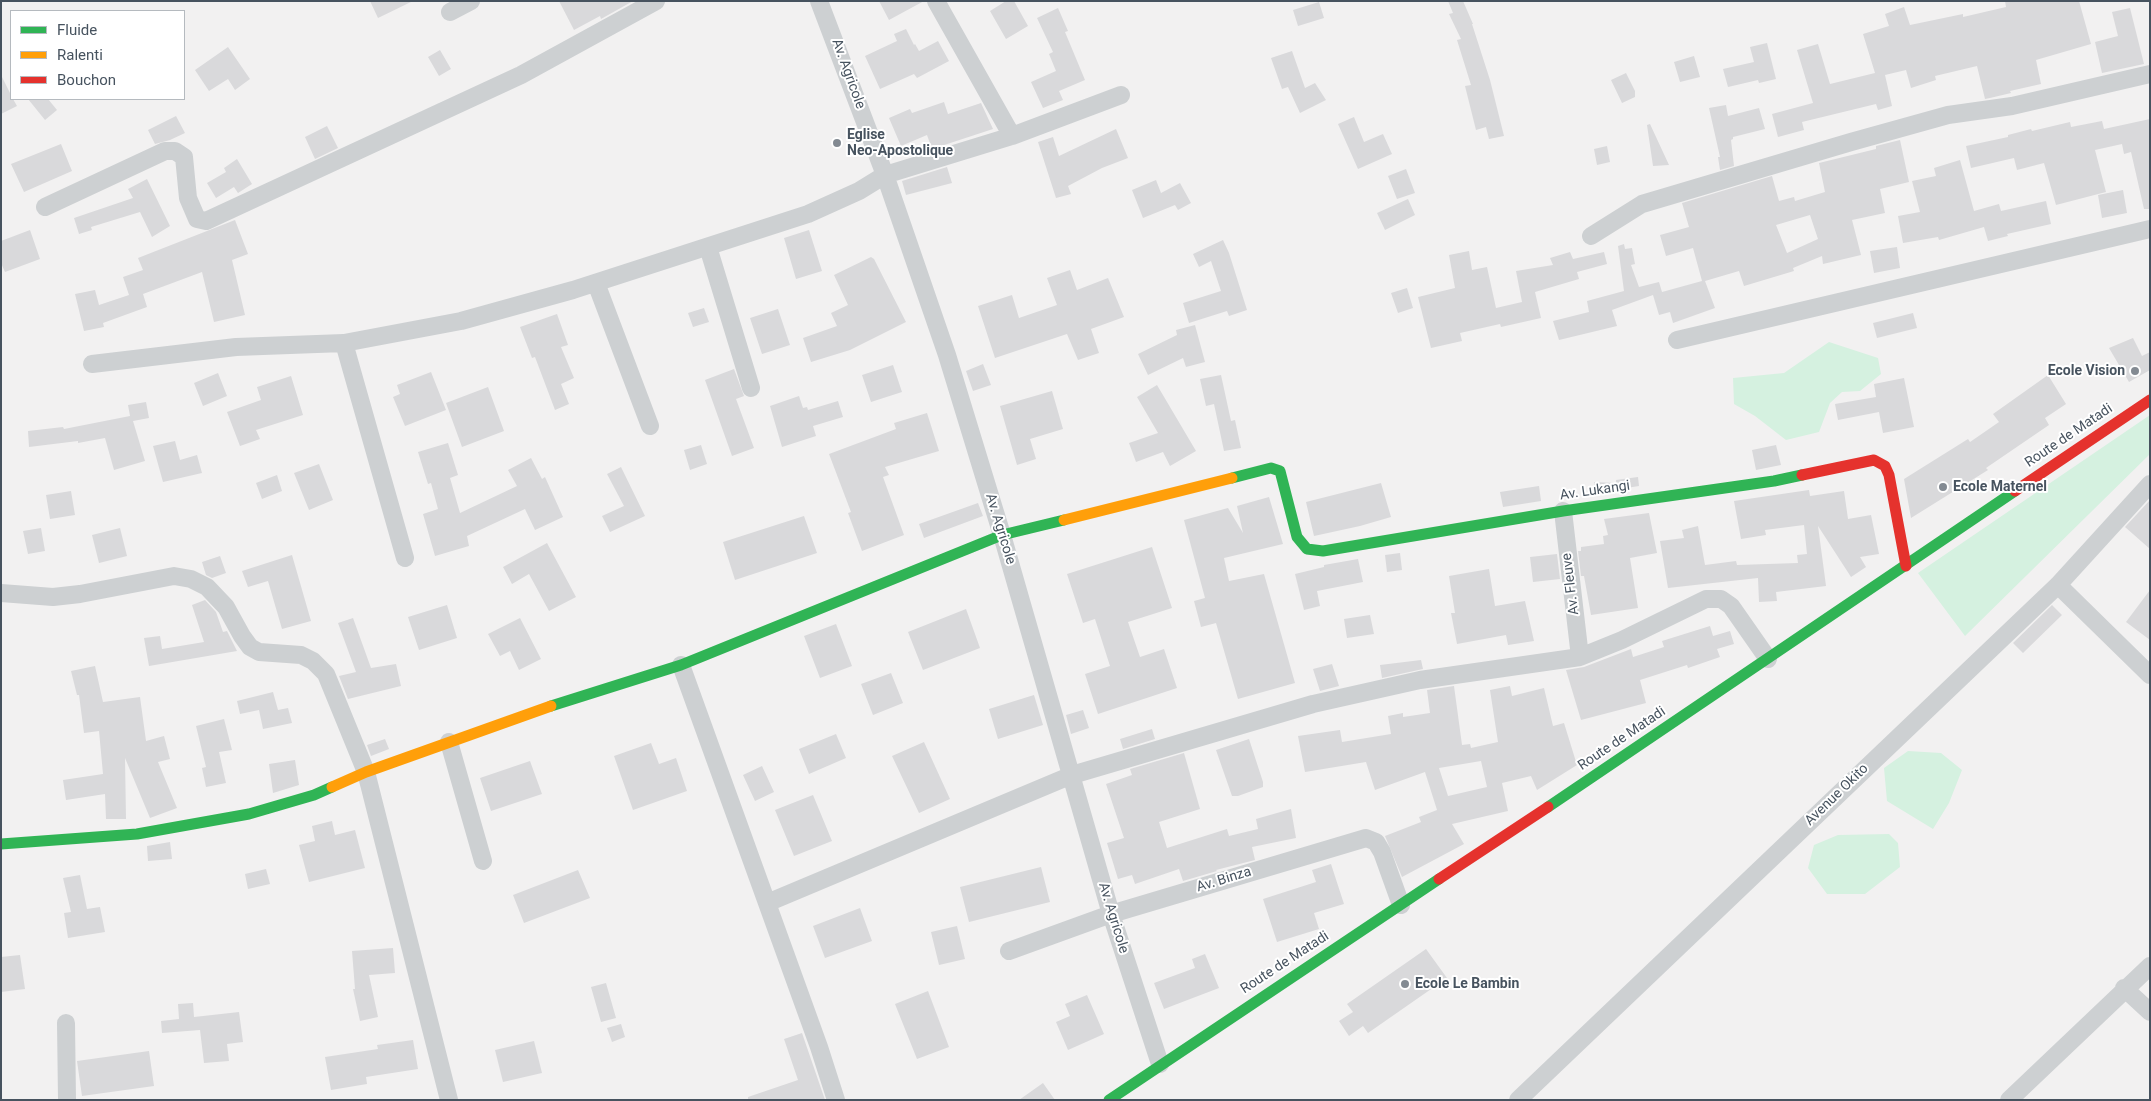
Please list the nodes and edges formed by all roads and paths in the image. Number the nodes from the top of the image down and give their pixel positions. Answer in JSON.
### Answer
{"nodes":[{"id":1,"x":471,"y":1,"type":"edge"},
{"id":2,"x":656,"y":1,"type":"edge"},
{"id":3,"x":819,"y":1,"type":"edge"},
{"id":4,"x":936,"y":1,"type":"edge"},
{"id":5,"x":450,"y":12,"type":"dead end"},
{"id":6,"x":2150,"y":74,"type":"edge"},
{"id":7,"x":1121,"y":95,"type":"dead end"},
{"id":8,"x":1012,"y":136,"type":"junction"},
{"id":9,"x":885,"y":175,"type":"junction"},
{"id":10,"x":45,"y":207,"type":"dead end"},
{"id":11,"x":2150,"y":229,"type":"edge"},
{"id":12,"x":1591,"y":236,"type":"dead end"},
{"id":13,"x":708,"y":247,"type":"junction"},
{"id":14,"x":596,"y":283,"type":"junction"},
{"id":15,"x":1677,"y":340,"type":"dead end"},
{"id":16,"x":344,"y":343,"type":"junction"},
{"id":17,"x":92,"y":364,"type":"dead end"},
{"id":18,"x":751,"y":388,"type":"dead end"},
{"id":19,"x":2150,"y":400,"type":"edge"},
{"id":20,"x":650,"y":426,"type":"dead end"},
{"id":21,"x":2150,"y":484,"type":"edge"},
{"id":22,"x":1563,"y":511,"type":"junction"},
{"id":23,"x":1002,"y":535,"type":"junction"},
{"id":24,"x":405,"y":558,"type":"dead end"},
{"id":25,"x":1906,"y":566,"type":"junction"},
{"id":26,"x":2058,"y":584,"type":"junction"},
{"id":27,"x":1,"y":592,"type":"edge"},
{"id":28,"x":1580,"y":657,"type":"junction"},
{"id":29,"x":1768,"y":659,"type":"junction"},
{"id":30,"x":681,"y":664,"type":"junction"},
{"id":31,"x":2150,"y":675,"type":"edge"},
{"id":32,"x":449,"y":742,"type":"junction"},
{"id":33,"x":366,"y":772,"type":"junction"},
{"id":34,"x":1072,"y":776,"type":"junction"},
{"id":35,"x":1,"y":844,"type":"edge"},
{"id":36,"x":483,"y":861,"type":"dead end"},
{"id":37,"x":767,"y":903,"type":"junction"},
{"id":38,"x":1401,"y":905,"type":"junction"},
{"id":39,"x":1111,"y":914,"type":"junction"},
{"id":40,"x":1009,"y":951,"type":"dead end"},
{"id":41,"x":2150,"y":966,"type":"edge"},
{"id":42,"x":2124,"y":988,"type":"junction"},
{"id":43,"x":2150,"y":1012,"type":"edge"},
{"id":44,"x":66,"y":1023,"type":"dead end"},
{"id":45,"x":1160,"y":1064,"type":"junction"},
{"id":46,"x":68,"y":1100,"type":"edge"},
{"id":47,"x":449,"y":1100,"type":"edge"},
{"id":48,"x":836,"y":1100,"type":"edge"},
{"id":49,"x":1109,"y":1100,"type":"edge"},
{"id":50,"x":1518,"y":1100,"type":"edge"},
{"id":51,"x":2010,"y":1100,"type":"edge"}],
"edges":[{"from":1,"to":5,"type":"street"},
{"from":2,"to":10,"type":"street"},
{"from":3,"to":9,"type":"street","name":"Av. Agricole"},
{"from":4,"to":8,"type":"street"},
{"from":6,"to":12,"type":"street"},
{"from":7,"to":8,"type":"street"},
{"from":8,"to":9,"type":"street"},
{"from":9,"to":13,"type":"street"},
{"from":9,"to":23,"type":"street","name":"Av. Agricole"},
{"from":11,"to":15,"type":"street"},
{"from":13,"to":14,"type":"street"},
{"from":13,"to":18,"type":"street"},
{"from":14,"to":16,"type":"street"},
{"from":14,"to":20,"type":"street"},
{"from":16,"to":17,"type":"street"},
{"from":16,"to":24,"type":"street"},
{"from":19,"to":25,"type":"street","name":"Route de Matadi"},
{"from":21,"to":26,"type":"street","name":"Avenue Okito"},
{"from":22,"to":23,"type":"street","name":"Av. Lukangi"},
{"from":22,"to":25,"type":"street","name":"Av. Lukangi"},
{"from":22,"to":28,"type":"street","name":"Av. Fleuve"},
{"from":23,"to":30,"type":"street"},
{"from":23,"to":34,"type":"street","name":"Av. Agricole"},
{"from":25,"to":29,"type":"street","name":"Route de Matadi"},
{"from":26,"to":31,"type":"street"},
{"from":26,"to":50,"type":"street","name":"Avenue Okito"},
{"from":27,"to":33,"type":"street"},
{"from":28,"to":29,"type":"street"},
{"from":28,"to":34,"type":"street"},
{"from":29,"to":38,"type":"street","name":"Route de Matadi"},
{"from":30,"to":32,"type":"street"},
{"from":30,"to":37,"type":"street"},
{"from":32,"to":33,"type":"street"},
{"from":32,"to":36,"type":"street"},
{"from":33,"to":35,"type":"street"},
{"from":33,"to":47,"type":"street"},
{"from":34,"to":37,"type":"street"},
{"from":34,"to":39,"type":"street","name":"Av. Agricole"},
{"from":37,"to":48,"type":"street"},
{"from":38,"to":39,"type":"street","name":"Av. Binza"},
{"from":38,"to":45,"type":"street","name":"Route de Matadi"},
{"from":39,"to":40,"type":"street","name":"Av. Binza"},
{"from":39,"to":45,"type":"street","name":"Av. Agricole"},
{"from":41,"to":42,"type":"street"},
{"from":42,"to":43,"type":"street"},
{"from":42,"to":51,"type":"street"},
{"from":44,"to":46,"type":"street"},
{"from":45,"to":49,"type":"street","name":"Route de Matadi"}]}
